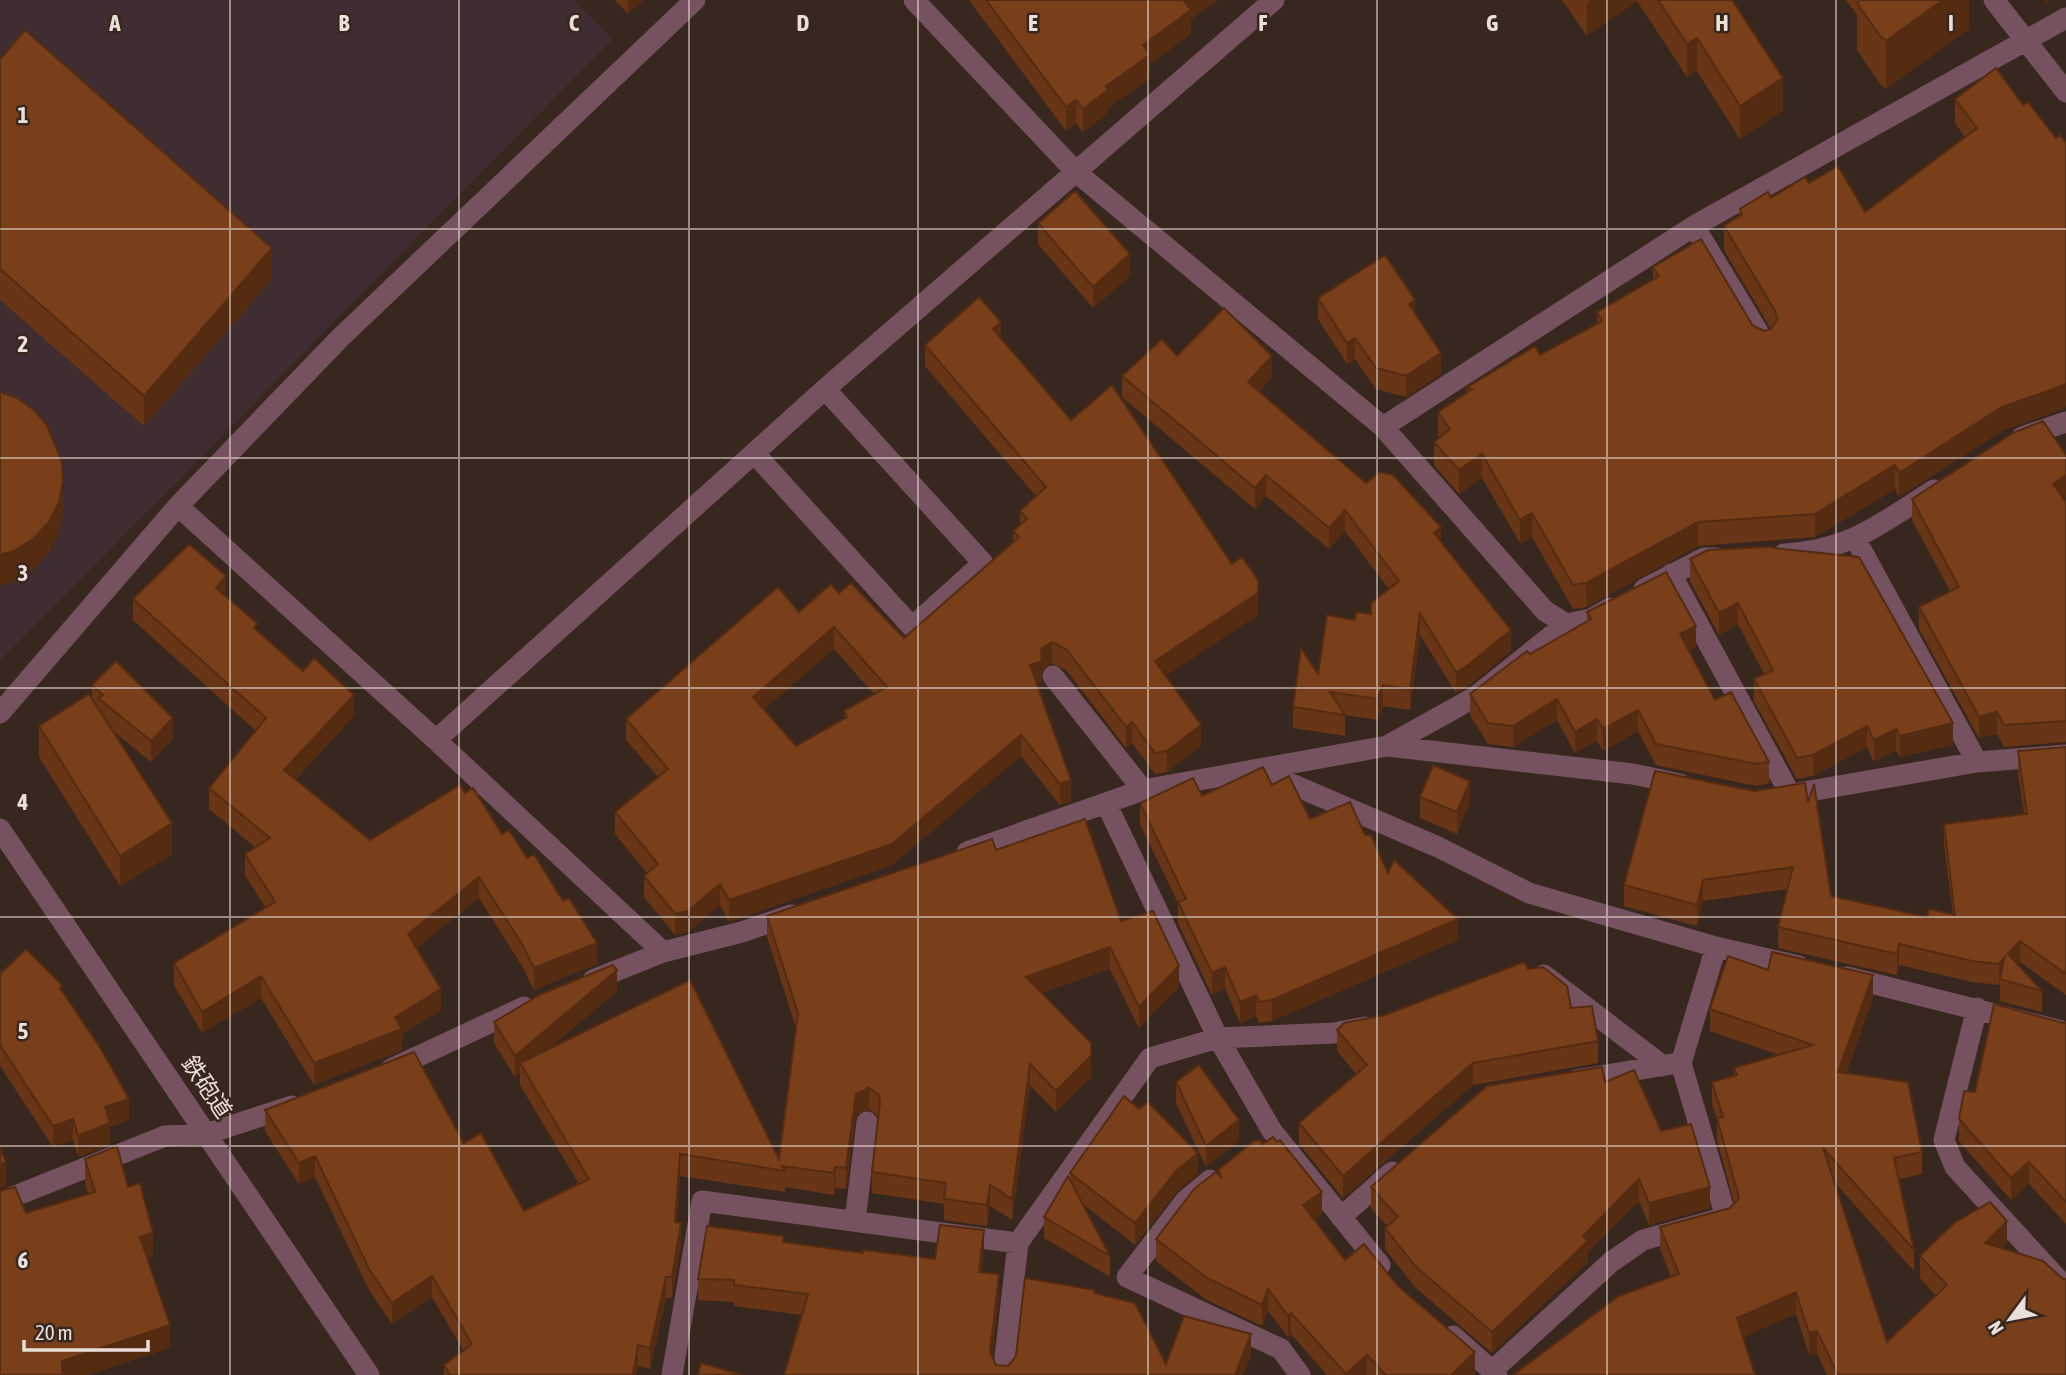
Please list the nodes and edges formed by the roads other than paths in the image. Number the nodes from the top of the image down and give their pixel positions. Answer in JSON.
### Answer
{"nodes":[{"id":1,"x":695,"y":0,"type":"edge"},
{"id":2,"x":914,"y":0,"type":"edge"},
{"id":3,"x":1274,"y":0,"type":"edge"},
{"id":4,"x":1994,"y":0,"type":"edge"},
{"id":5,"x":2066,"y":18,"type":"edge"},
{"id":6,"x":2025,"y":40,"type":"junction"},
{"id":7,"x":2066,"y":92,"type":"edge"},
{"id":8,"x":1076,"y":172,"type":"junction"},
{"id":9,"x":1694,"y":226,"type":"junction"},
{"id":10,"x":1764,"y":342,"type":"edge"},
{"id":11,"x":825,"y":389,"type":"junction"},
{"id":12,"x":2066,"y":422,"type":"edge"},
{"id":13,"x":1383,"y":427,"type":"junction"},
{"id":14,"x":2007,"y":443,"type":"edge"},
{"id":15,"x":755,"y":454,"type":"junction"},
{"id":16,"x":1949,"y":480,"type":"edge"},
{"id":17,"x":178,"y":506,"type":"junction"},
{"id":18,"x":1856,"y":540,"type":"junction"},
{"id":19,"x":1769,"y":555,"type":"edge"},
{"id":20,"x":1743,"y":556,"type":"edge"},
{"id":21,"x":1671,"y":574,"type":"junction"},
{"id":22,"x":1566,"y":624,"type":"junction"},
{"id":23,"x":1053,"y":676,"type":"dead end"},
{"id":24,"x":0,"y":713,"type":"edge"},
{"id":25,"x":436,"y":740,"type":"junction"},
{"id":26,"x":1387,"y":746,"type":"junction"},
{"id":27,"x":2066,"y":755,"type":"edge"},
{"id":28,"x":1976,"y":762,"type":"junction"},
{"id":29,"x":1259,"y":770,"type":"junction"},
{"id":30,"x":1701,"y":788,"type":"edge"},
{"id":31,"x":1143,"y":790,"type":"junction"},
{"id":32,"x":1790,"y":794,"type":"junction"},
{"id":33,"x":1756,"y":799,"type":"edge"},
{"id":34,"x":1106,"y":803,"type":"junction"},
{"id":35,"x":0,"y":829,"type":"edge"},
{"id":36,"x":950,"y":858,"type":"edge"},
{"id":37,"x":807,"y":909,"type":"edge"},
{"id":38,"x":1716,"y":947,"type":"junction"},
{"id":39,"x":663,"y":952,"type":"junction"},
{"id":40,"x":1523,"y":970,"type":"edge"},
{"id":41,"x":578,"y":986,"type":"edge"},
{"id":42,"x":542,"y":1000,"type":"edge"},
{"id":43,"x":1977,"y":1008,"type":"junction"},
{"id":44,"x":1380,"y":1024,"type":"edge"},
{"id":45,"x":2066,"y":1032,"type":"edge"},
{"id":46,"x":1219,"y":1038,"type":"junction"},
{"id":47,"x":1672,"y":1064,"type":"junction"},
{"id":48,"x":366,"y":1079,"type":"edge"},
{"id":49,"x":1559,"y":1082,"type":"edge"},
{"id":50,"x":316,"y":1098,"type":"edge"},
{"id":51,"x":867,"y":1122,"type":"dead end"},
{"id":52,"x":1272,"y":1131,"type":"junction"},
{"id":53,"x":206,"y":1134,"type":"junction"},
{"id":54,"x":1251,"y":1148,"type":"edge"},
{"id":55,"x":1411,"y":1156,"type":"edge"},
{"id":56,"x":1229,"y":1166,"type":"edge"},
{"id":57,"x":0,"y":1202,"type":"edge"},
{"id":58,"x":1341,"y":1217,"type":"junction"},
{"id":59,"x":855,"y":1221,"type":"junction"},
{"id":60,"x":1018,"y":1242,"type":"junction"},
{"id":61,"x":1390,"y":1277,"type":"edge"},
{"id":62,"x":2066,"y":1288,"type":"edge"},
{"id":63,"x":1436,"y":1321,"type":"edge"},
{"id":64,"x":1495,"y":1373,"type":"edge"},
{"id":65,"x":369,"y":1375,"type":"edge"},
{"id":66,"x":672,"y":1375,"type":"edge"},
{"id":67,"x":1003,"y":1375,"type":"edge"},
{"id":68,"x":1300,"y":1375,"type":"edge"}],
"edges":[{"from":1,"to":17,"type":"street"},
{"from":2,"to":8,"type":"street"},
{"from":3,"to":8,"type":"street"},
{"from":4,"to":6,"type":"street"},
{"from":5,"to":6,"type":"street"},
{"from":6,"to":7,"type":"street"},
{"from":6,"to":9,"type":"street"},
{"from":8,"to":11,"type":"street"},
{"from":8,"to":13,"type":"street"},
{"from":9,"to":10,"type":"street"},
{"from":9,"to":13,"type":"street"},
{"from":11,"to":15,"type":"street"},
{"from":11,"to":15,"type":"street"},
{"from":12,"to":14,"type":"street"},
{"from":13,"to":22,"type":"street"},
{"from":15,"to":25,"type":"street"},
{"from":16,"to":18,"type":"street"},
{"from":17,"to":24,"type":"street"},
{"from":17,"to":25,"type":"street"},
{"from":18,"to":19,"type":"street"},
{"from":18,"to":28,"type":"street"},
{"from":20,"to":21,"type":"street"},
{"from":21,"to":22,"type":"street"},
{"from":21,"to":32,"type":"street"},
{"from":22,"to":26,"type":"street"},
{"from":23,"to":31,"type":"street"},
{"from":25,"to":39,"type":"street"},
{"from":26,"to":29,"type":"street"},
{"from":26,"to":30,"type":"street"},
{"from":27,"to":28,"type":"street"},
{"from":28,"to":32,"type":"street"},
{"from":29,"to":31,"type":"street"},
{"from":29,"to":38,"type":"street"},
{"from":31,"to":34,"type":"street"},
{"from":32,"to":33,"type":"street"},
{"from":34,"to":36,"type":"street"},
{"from":34,"to":46,"type":"street"},
{"from":35,"to":53,"type":"street","name":"鉄砲道"},
{"from":37,"to":39,"type":"street"},
{"from":38,"to":43,"type":"street"},
{"from":38,"to":47,"type":"street"},
{"from":39,"to":41,"type":"street"},
{"from":40,"to":47,"type":"street"},
{"from":42,"to":48,"type":"street"},
{"from":43,"to":45,"type":"street"},
{"from":43,"to":62,"type":"street"},
{"from":44,"to":46,"type":"street"},
{"from":46,"to":52,"type":"street"},
{"from":46,"to":60,"type":"street"},
{"from":47,"to":49,"type":"street"},
{"from":47,"to":64,"type":"street"},
{"from":50,"to":53,"type":"street"},
{"from":51,"to":59,"type":"street"},
{"from":52,"to":54,"type":"street"},
{"from":52,"to":58,"type":"street"},
{"from":53,"to":57,"type":"street"},
{"from":53,"to":65,"type":"street","name":"鉄砲道"},
{"from":55,"to":58,"type":"street"},
{"from":56,"to":68,"type":"street"},
{"from":58,"to":61,"type":"street"},
{"from":59,"to":60,"type":"street"},
{"from":59,"to":66,"type":"street"},
{"from":60,"to":67,"type":"street"},
{"from":63,"to":64,"type":"street"}]}
